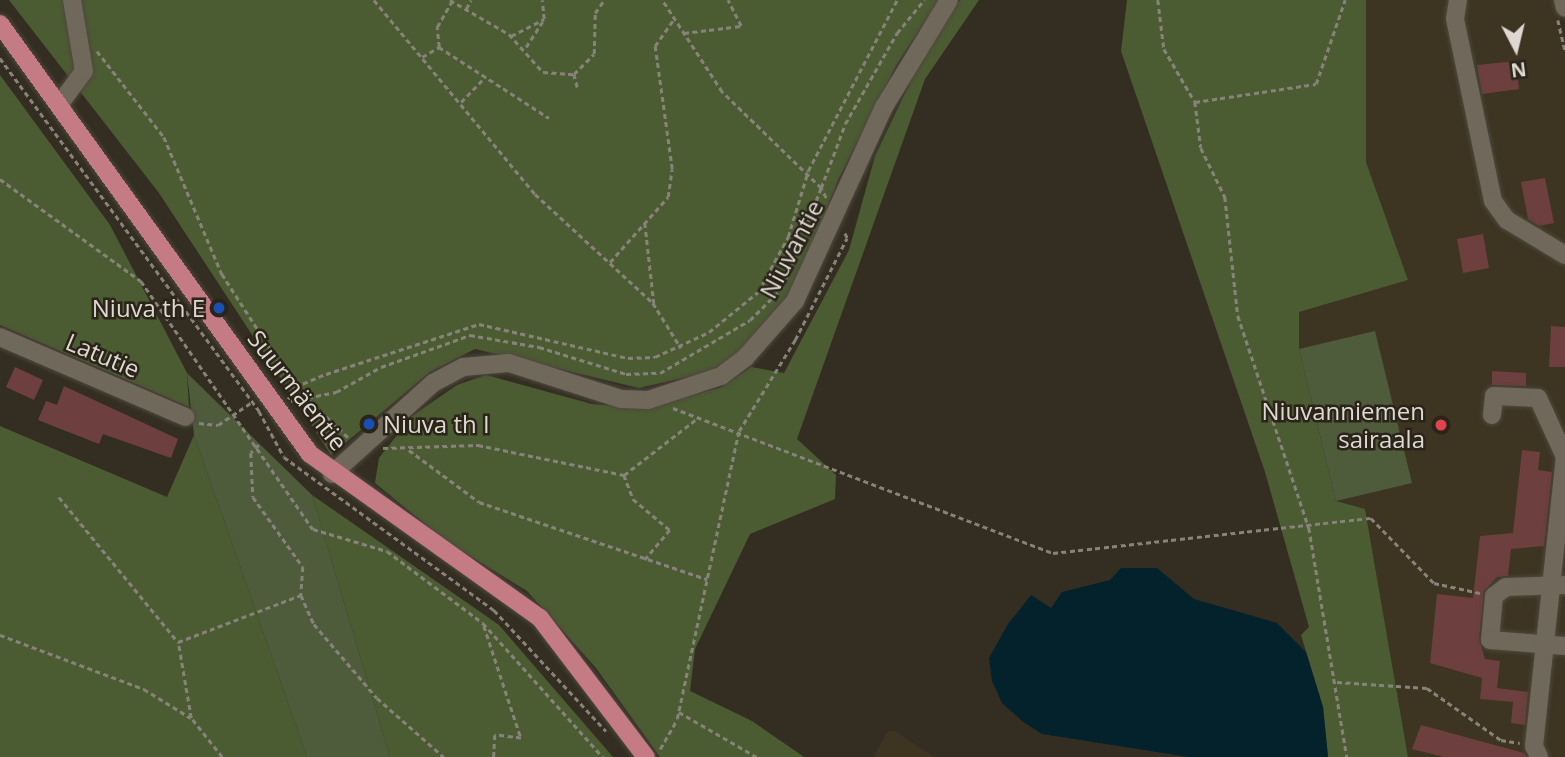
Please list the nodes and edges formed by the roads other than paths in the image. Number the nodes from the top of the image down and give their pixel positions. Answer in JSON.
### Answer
{"nodes":[{"id":1,"x":72,"y":0,"type":"edge"},
{"id":2,"x":949,"y":0,"type":"edge"},
{"id":3,"x":1458,"y":0,"type":"edge"},
{"id":4,"x":0,"y":24,"type":"edge"},
{"id":5,"x":59,"y":105,"type":"junction"},
{"id":6,"x":1565,"y":255,"type":"edge"},
{"id":7,"x":0,"y":337,"type":"edge"},
{"id":8,"x":1492,"y":415,"type":"dead end"},
{"id":9,"x":186,"y":417,"type":"road end"},
{"id":10,"x":1565,"y":458,"type":"edge"},
{"id":11,"x":332,"y":474,"type":"junction"},
{"id":12,"x":1557,"y":587,"type":"edge"},
{"id":13,"x":1545,"y":646,"type":"junction"},
{"id":14,"x":1565,"y":646,"type":"edge"},
{"id":15,"x":1536,"y":751,"type":"edge"},
{"id":16,"x":646,"y":757,"type":"edge"}],
"edges":[{"from":1,"to":5,"type":"street"},
{"from":2,"to":11,"type":"street","name":"Niuvantie"},
{"from":3,"to":6,"type":"street"},
{"from":4,"to":5,"type":"main road","name":"Suurmäentie"},
{"from":5,"to":11,"type":"main road","name":"Suurmäentie"},
{"from":7,"to":9,"type":"street","name":"Latutie"},
{"from":8,"to":10,"type":"street"},
{"from":10,"to":12,"type":"street"},
{"from":11,"to":16,"type":"main road","name":"Suurmäentie"},
{"from":12,"to":13,"type":"street"},
{"from":12,"to":13,"type":"street"},
{"from":13,"to":14,"type":"street"},
{"from":13,"to":15,"type":"street"}]}
